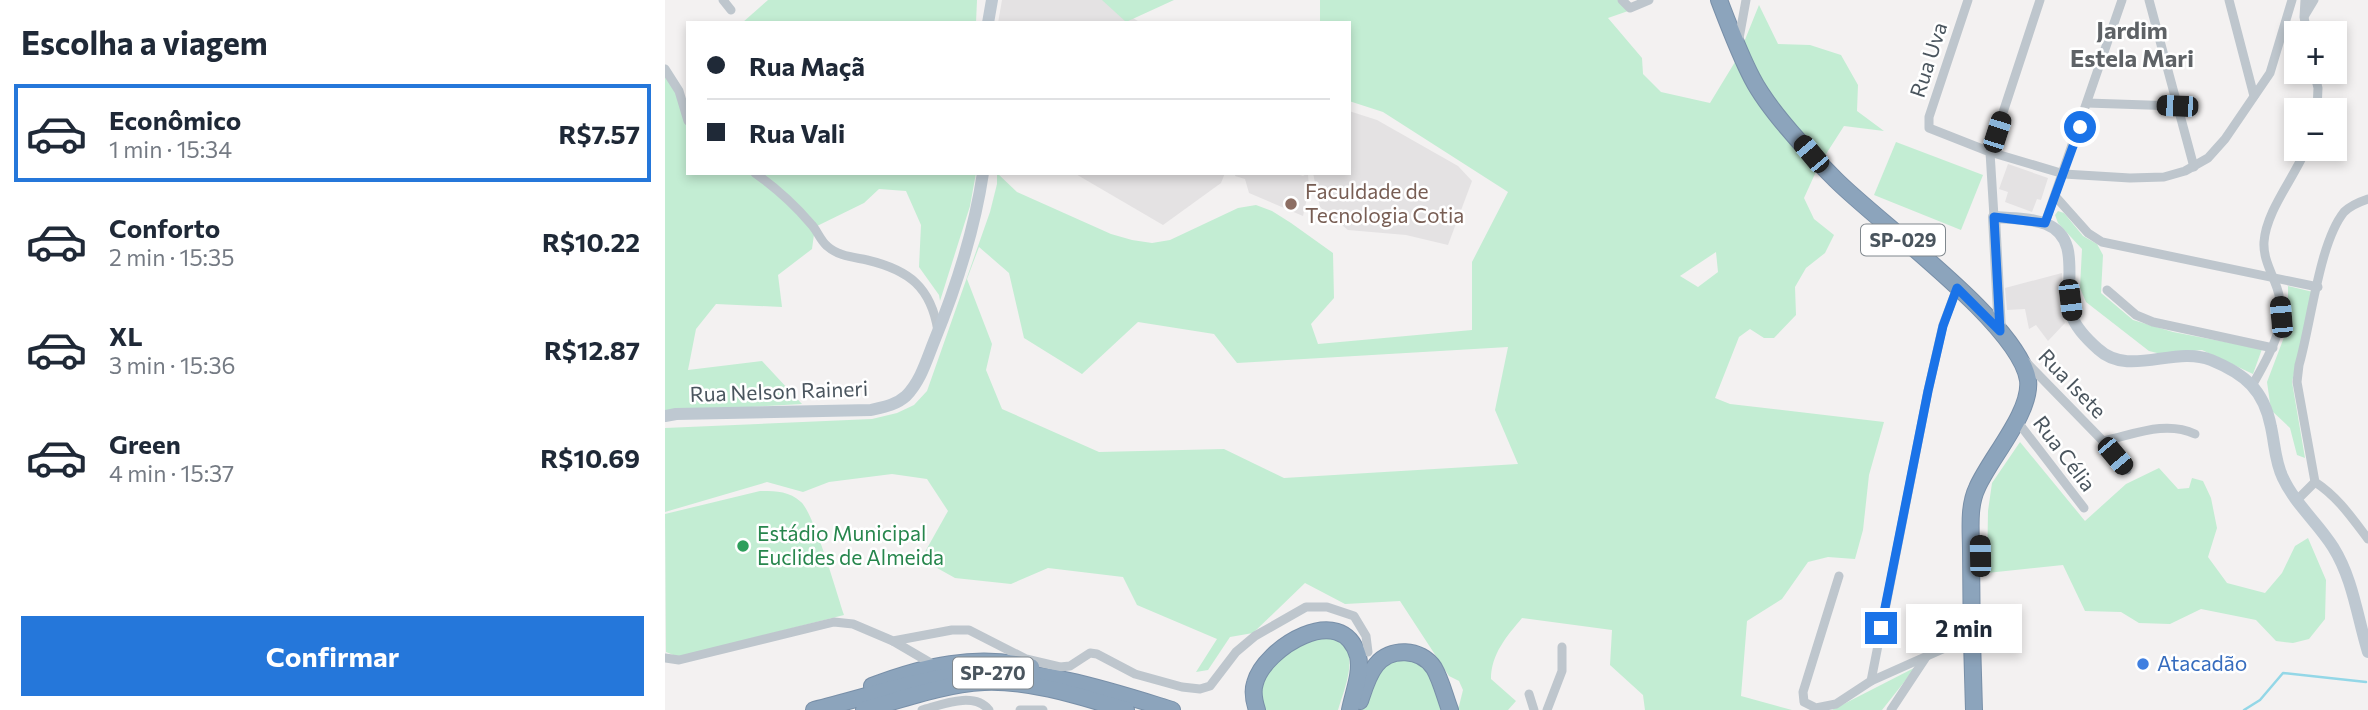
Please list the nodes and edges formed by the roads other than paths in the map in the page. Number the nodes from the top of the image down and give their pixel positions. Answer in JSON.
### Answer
{"nodes":[{"id":1,"x":723,"y":0,"type":"edge"},
{"id":2,"x":992,"y":0,"type":"edge"},
{"id":3,"x":1622,"y":0,"type":"edge"},
{"id":4,"x":1649,"y":0,"type":"edge"},
{"id":5,"x":1719,"y":0,"type":"edge"},
{"id":6,"x":1746,"y":0,"type":"edge"},
{"id":7,"x":1968,"y":0,"type":"edge"},
{"id":8,"x":2041,"y":0,"type":"edge"},
{"id":9,"x":2122,"y":0,"type":"edge"},
{"id":10,"x":2149,"y":0,"type":"edge"},
{"id":11,"x":2229,"y":0,"type":"edge"},
{"id":12,"x":2292,"y":0,"type":"edge"},
{"id":13,"x":2305,"y":0,"type":"edge"},
{"id":14,"x":2313,"y":0,"type":"edge"},
{"id":15,"x":731,"y":10,"type":"dead end"},
{"id":16,"x":2304,"y":17,"type":"junction"},
{"id":17,"x":988,"y":21,"type":"edge"},
{"id":18,"x":2305,"y":21,"type":"edge"},
{"id":19,"x":1738,"y":46,"type":"junction"},
{"id":20,"x":665,"y":69,"type":"edge"},
{"id":21,"x":2254,"y":96,"type":"junction"},
{"id":22,"x":2087,"y":103,"type":"junction"},
{"id":23,"x":2177,"y":106,"type":"junction"},
{"id":24,"x":686,"y":114,"type":"edge"},
{"id":25,"x":1990,"y":152,"type":"junction"},
{"id":26,"x":2301,"y":161,"type":"edge"},
{"id":27,"x":2194,"y":167,"type":"junction"},
{"id":28,"x":2064,"y":174,"type":"junction"},
{"id":29,"x":758,"y":175,"type":"edge"},
{"id":30,"x":983,"y":175,"type":"edge"},
{"id":31,"x":2055,"y":196,"type":"junction"},
{"id":32,"x":2368,"y":199,"type":"edge"},
{"id":33,"x":1994,"y":217,"type":"junction"},
{"id":34,"x":2045,"y":223,"type":"junction"},
{"id":35,"x":2272,"y":278,"type":"junction"},
{"id":36,"x":2318,"y":287,"type":"junction"},
{"id":37,"x":1957,"y":288,"type":"junction"},
{"id":38,"x":2107,"y":290,"type":"dead end"},
{"id":39,"x":2000,"y":331,"type":"junction"},
{"id":40,"x":938,"y":332,"type":"junction"},
{"id":41,"x":2273,"y":348,"type":"junction"},
{"id":42,"x":2018,"y":355,"type":"junction"},
{"id":43,"x":2253,"y":384,"type":"junction"},
{"id":44,"x":2049,"y":385,"type":"junction"},
{"id":45,"x":2028,"y":393,"type":"junction"},
{"id":46,"x":665,"y":416,"type":"edge"},
{"id":47,"x":2017,"y":421,"type":"junction"},
{"id":48,"x":2195,"y":434,"type":"dead end"},
{"id":49,"x":2103,"y":441,"type":"junction"},
{"id":50,"x":2127,"y":470,"type":"dead end"},
{"id":51,"x":2315,"y":482,"type":"junction"},
{"id":52,"x":2296,"y":501,"type":"junction"},
{"id":53,"x":2084,"y":508,"type":"dead end"},
{"id":54,"x":2368,"y":539,"type":"edge"},
{"id":55,"x":1839,"y":576,"type":"dead end"},
{"id":56,"x":1976,"y":634,"type":"junction"},
{"id":57,"x":893,"y":641,"type":"junction"},
{"id":58,"x":1562,"y":647,"type":"dead end"},
{"id":59,"x":1368,"y":652,"type":"dead end"},
{"id":60,"x":2368,"y":652,"type":"edge"},
{"id":61,"x":1926,"y":655,"type":"junction"},
{"id":62,"x":665,"y":658,"type":"edge"},
{"id":63,"x":935,"y":666,"type":"junction"},
{"id":64,"x":1871,"y":681,"type":"junction"},
{"id":65,"x":1096,"y":688,"type":"junction"},
{"id":66,"x":1529,"y":694,"type":"dead end"},
{"id":67,"x":1147,"y":702,"type":"junction"},
{"id":68,"x":820,"y":709,"type":"edge"},
{"id":69,"x":865,"y":710,"type":"edge"},
{"id":70,"x":922,"y":710,"type":"edge"},
{"id":71,"x":989,"y":710,"type":"edge"},
{"id":72,"x":1020,"y":710,"type":"edge"},
{"id":73,"x":1043,"y":710,"type":"edge"},
{"id":74,"x":1126,"y":710,"type":"edge"},
{"id":75,"x":1172,"y":710,"type":"edge"},
{"id":76,"x":1183,"y":710,"type":"edge"},
{"id":77,"x":1257,"y":710,"type":"edge"},
{"id":78,"x":1350,"y":710,"type":"edge"},
{"id":79,"x":1357,"y":710,"type":"edge"},
{"id":80,"x":1450,"y":710,"type":"edge"},
{"id":81,"x":1534,"y":710,"type":"edge"},
{"id":82,"x":1547,"y":710,"type":"edge"},
{"id":83,"x":1891,"y":710,"type":"edge"},
{"id":84,"x":1974,"y":710,"type":"edge"},
{"id":85,"x":1980,"y":710,"type":"edge"}],
"edges":[{"from":1,"to":15,"type":"street"},
{"from":2,"to":17,"type":"street"},
{"from":3,"to":4,"type":"street"},
{"from":5,"to":19,"type":"highway","number":"SP-029"},
{"from":6,"to":19,"type":"street"},
{"from":7,"to":25,"type":"street","name":"Rua Uva"},
{"from":8,"to":25,"type":"street"},
{"from":9,"to":22,"type":"street"},
{"from":10,"to":23,"type":"street"},
{"from":11,"to":21,"type":"street"},
{"from":12,"to":21,"type":"street"},
{"from":13,"to":16,"type":"street"},
{"from":14,"to":16,"type":"street"},
{"from":16,"to":18,"type":"street"},
{"from":19,"to":37,"type":"highway","number":"SP-029"},
{"from":20,"to":24,"type":"street"},
{"from":21,"to":27,"type":"street"},
{"from":22,"to":23,"type":"street"},
{"from":22,"to":28,"type":"street"},
{"from":23,"to":27,"type":"street"},
{"from":25,"to":28,"type":"street"},
{"from":25,"to":33,"type":"street"},
{"from":26,"to":35,"type":"street"},
{"from":27,"to":28,"type":"street"},
{"from":28,"to":31,"type":"street"},
{"from":29,"to":40,"type":"street"},
{"from":30,"to":40,"type":"street","name":"Rua Nelson Raineri"},
{"from":31,"to":34,"type":"street"},
{"from":31,"to":35,"type":"street"},
{"from":32,"to":36,"type":"street"},
{"from":33,"to":34,"type":"street"},
{"from":33,"to":39,"type":"street"},
{"from":34,"to":43,"type":"street"},
{"from":35,"to":36,"type":"street"},
{"from":35,"to":41,"type":"street"},
{"from":36,"to":51,"type":"street"},
{"from":37,"to":39,"type":"highway","number":"SP-029"},
{"from":37,"to":64,"type":"street"},
{"from":38,"to":41,"type":"street"},
{"from":39,"to":42,"type":"highway","number":"SP-029"},
{"from":40,"to":46,"type":"street","name":"Rua Nelson Raineri"},
{"from":41,"to":43,"type":"street"},
{"from":42,"to":44,"type":"street","name":"Rua Isete"},
{"from":42,"to":45,"type":"highway","number":"SP-029"},
{"from":43,"to":52,"type":"street"},
{"from":44,"to":45,"type":"street"},
{"from":44,"to":49,"type":"street","name":"Rua Isete"},
{"from":45,"to":47,"type":"highway"},
{"from":47,"to":53,"type":"street","name":"Rua Célia"},
{"from":47,"to":56,"type":"highway"},
{"from":48,"to":49,"type":"street"},
{"from":49,"to":50,"type":"street","name":"Rua Isete"},
{"from":51,"to":52,"type":"street"},
{"from":51,"to":54,"type":"street"},
{"from":52,"to":60,"type":"street"},
{"from":55,"to":64,"type":"street"},
{"from":56,"to":61,"type":"street"},
{"from":56,"to":84,"type":"highway"},
{"from":56,"to":85,"type":"highway"},
{"from":57,"to":59,"type":"street"},
{"from":57,"to":62,"type":"street"},
{"from":57,"to":63,"type":"street"},
{"from":58,"to":82,"type":"street"},
{"from":61,"to":64,"type":"street"},
{"from":61,"to":83,"type":"street"},
{"from":63,"to":65,"type":"highway"},
{"from":63,"to":68,"type":"highway"},
{"from":65,"to":67,"type":"highway","number":"SP-270"},
{"from":65,"to":68,"type":"highway","number":"SP-270"},
{"from":66,"to":81,"type":"street"},
{"from":67,"to":75,"type":"highway","number":"SP-270"},
{"from":67,"to":76,"type":"highway"},
{"from":69,"to":74,"type":"highway","number":"SP-270"},
{"from":70,"to":71,"type":"street"},
{"from":72,"to":73,"type":"street"},
{"from":77,"to":78,"type":"highway"},
{"from":79,"to":80,"type":"highway"}]}
